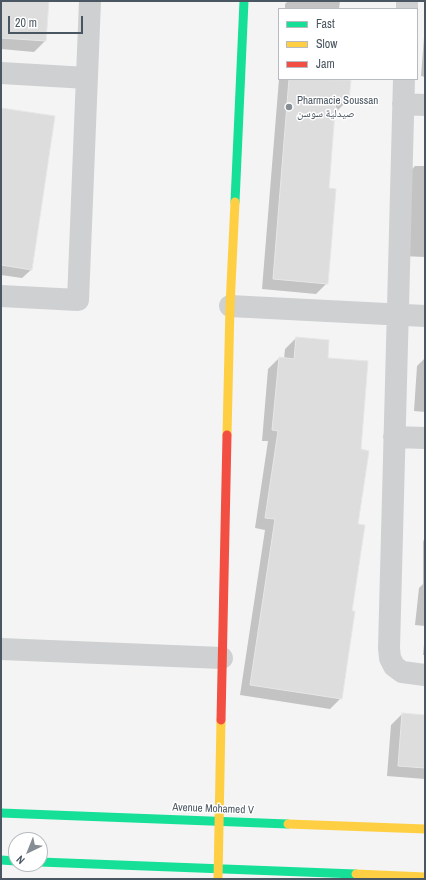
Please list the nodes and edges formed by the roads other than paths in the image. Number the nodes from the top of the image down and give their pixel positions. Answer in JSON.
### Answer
{"nodes":[{"id":1,"x":90,"y":1,"type":"edge"},
{"id":2,"x":244,"y":1,"type":"edge"},
{"id":3,"x":1,"y":74,"type":"edge"},
{"id":4,"x":87,"y":78,"type":"junction"},
{"id":5,"x":404,"y":80,"type":"edge"},
{"id":6,"x":402,"y":104,"type":"junction"},
{"id":7,"x":425,"y":104,"type":"edge"},
{"id":8,"x":1,"y":296,"type":"edge"},
{"id":9,"x":230,"y":306,"type":"junction"},
{"id":10,"x":398,"y":315,"type":"junction"},
{"id":11,"x":425,"y":316,"type":"edge"},
{"id":12,"x":394,"y":437,"type":"junction"},
{"id":13,"x":425,"y":438,"type":"edge"},
{"id":14,"x":1,"y":649,"type":"edge"},
{"id":15,"x":222,"y":658,"type":"junction"},
{"id":16,"x":425,"y":675,"type":"edge"},
{"id":17,"x":1,"y":813,"type":"edge"},
{"id":18,"x":220,"y":821,"type":"junction"},
{"id":19,"x":425,"y":829,"type":"edge"},
{"id":20,"x":48,"y":863,"type":"edge"},
{"id":21,"x":218,"y":875,"type":"edge"},
{"id":22,"x":425,"y":877,"type":"edge"}],
"edges":[{"from":1,"to":4,"type":"street"},
{"from":2,"to":9,"type":"street"},
{"from":3,"to":4,"type":"street"},
{"from":4,"to":8,"type":"street"},
{"from":5,"to":6,"type":"street"},
{"from":6,"to":7,"type":"street"},
{"from":6,"to":10,"type":"street"},
{"from":9,"to":10,"type":"street"},
{"from":9,"to":15,"type":"street"},
{"from":10,"to":11,"type":"street"},
{"from":10,"to":12,"type":"street"},
{"from":12,"to":13,"type":"street"},
{"from":12,"to":16,"type":"street"},
{"from":14,"to":15,"type":"street"},
{"from":15,"to":18,"type":"street"},
{"from":17,"to":18,"type":"street","name":"Avenue Mohamed V"},
{"from":18,"to":19,"type":"street","name":"Avenue Mohamed V"},
{"from":18,"to":21,"type":"street"},
{"from":20,"to":21,"type":"street"},
{"from":21,"to":22,"type":"street"}]}
